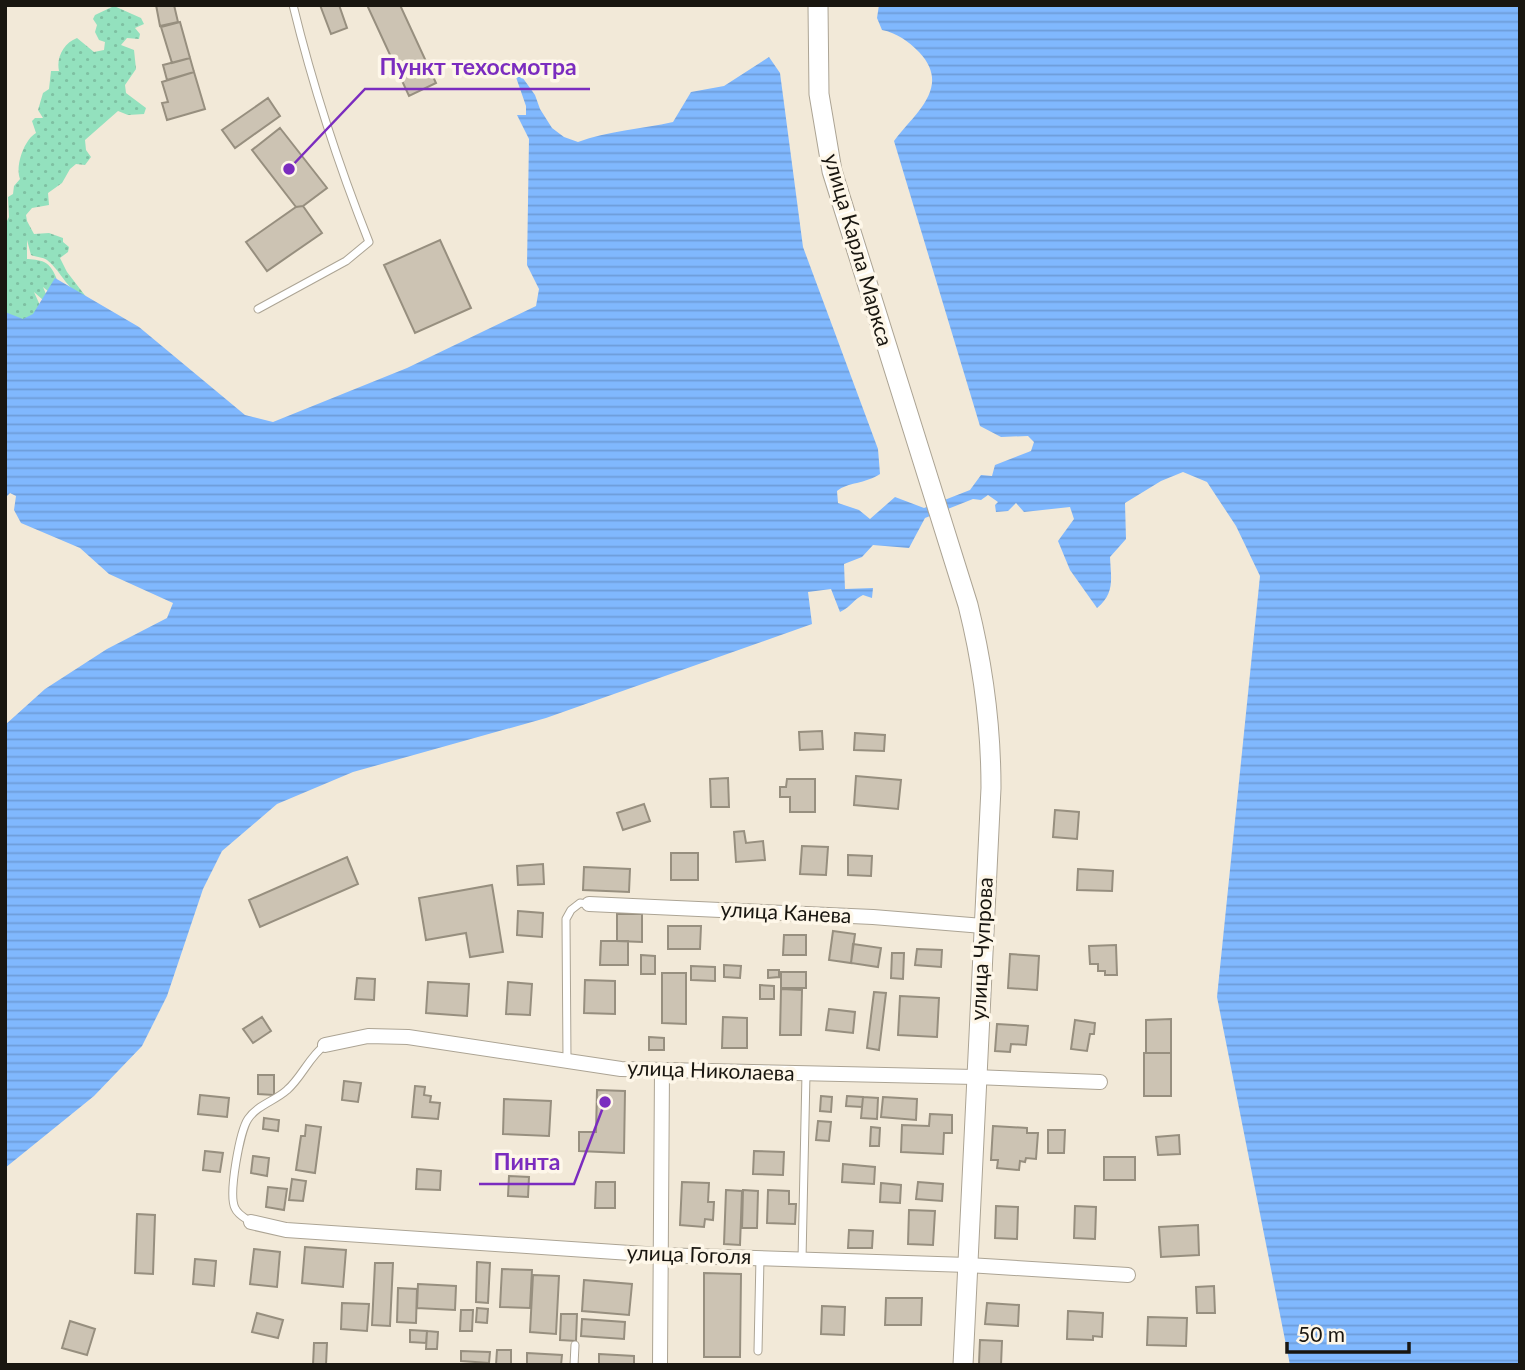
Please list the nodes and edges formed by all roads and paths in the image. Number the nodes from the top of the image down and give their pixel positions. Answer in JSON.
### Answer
{"nodes":[{"id":1,"x":293,"y":5,"type":"edge"},
{"id":2,"x":818,"y":5,"type":"edge"},
{"id":3,"x":258,"y":309,"type":"dead end"},
{"id":4,"x":947,"y":539,"type":"joint"},
{"id":5,"x":589,"y":904,"type":"joint"},
{"id":6,"x":984,"y":926,"type":"junction"},
{"id":7,"x":324,"y":1045,"type":"joint"},
{"id":8,"x":567,"y":1060,"type":"junction"},
{"id":9,"x":662,"y":1070,"type":"junction"},
{"id":10,"x":807,"y":1074,"type":"junction"},
{"id":11,"x":975,"y":1077,"type":"junction"},
{"id":12,"x":1100,"y":1082,"type":"dead end"},
{"id":13,"x":251,"y":1222,"type":"joint"},
{"id":14,"x":660,"y":1255,"type":"junction"},
{"id":15,"x":760,"y":1258,"type":"junction"},
{"id":16,"x":803,"y":1259,"type":"junction"},
{"id":17,"x":968,"y":1265,"type":"junction"},
{"id":18,"x":1128,"y":1275,"type":"dead end"},
{"id":19,"x":575,"y":1345,"type":"dead end"},
{"id":20,"x":758,"y":1351,"type":"dead end"},
{"id":21,"x":574,"y":1365,"type":"edge"},
{"id":22,"x":660,"y":1365,"type":"edge"},
{"id":23,"x":963,"y":1365,"type":"edge"}],
"edges":[{"from":1,"to":3,"type":"lane"},
{"from":2,"to":4,"type":"street","name":"улица Карла Маркса"},
{"from":4,"to":6,"type":"street","name":"улица Чупрова"},
{"from":5,"to":6,"type":"street","name":"улица Канева"},
{"from":5,"to":8,"type":"lane"},
{"from":6,"to":11,"type":"street","name":"улица Чупрова"},
{"from":7,"to":8,"type":"street","name":"улица Николаева"},
{"from":7,"to":13,"type":"lane"},
{"from":8,"to":9,"type":"street","name":"улица Николаева"},
{"from":9,"to":10,"type":"street","name":"улица Николаева"},
{"from":9,"to":14,"type":"street"},
{"from":10,"to":11,"type":"street","name":"улица Николаева"},
{"from":10,"to":16,"type":"lane"},
{"from":11,"to":12,"type":"street","name":"улица Николаева"},
{"from":11,"to":17,"type":"street","name":"улица Чупрова"},
{"from":13,"to":14,"type":"street","name":"улица Гоголя"},
{"from":14,"to":15,"type":"street","name":"улица Гоголя"},
{"from":14,"to":22,"type":"street"},
{"from":15,"to":16,"type":"street","name":"улица Гоголя"},
{"from":15,"to":20,"type":"lane"},
{"from":16,"to":17,"type":"street","name":"улица Гоголя"},
{"from":17,"to":18,"type":"street","name":"улица Гоголя"},
{"from":17,"to":23,"type":"street","name":"улица Чупрова"},
{"from":19,"to":21,"type":"lane"}]}
